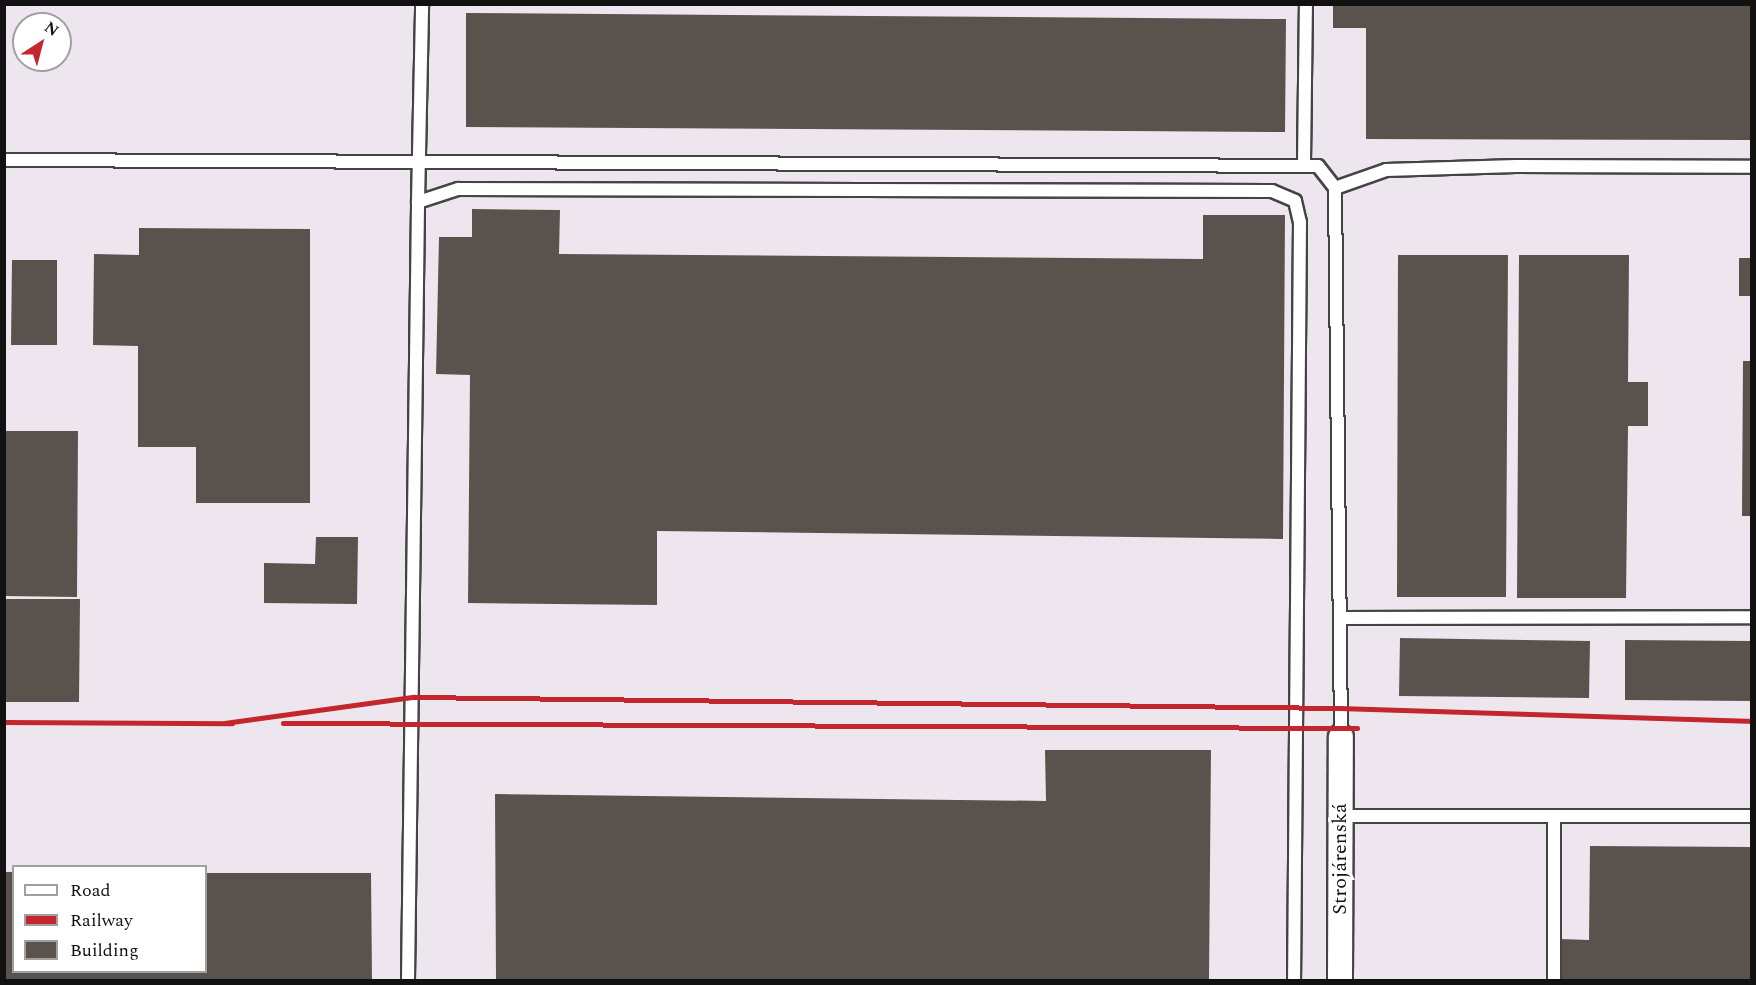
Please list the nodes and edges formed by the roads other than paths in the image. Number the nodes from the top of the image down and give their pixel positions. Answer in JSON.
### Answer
{"nodes":[{"id":1,"x":422,"y":4,"type":"edge"},
{"id":2,"x":1306,"y":4,"type":"edge"},
{"id":3,"x":4,"y":160,"type":"edge"},
{"id":4,"x":420,"y":161,"type":"junction"},
{"id":5,"x":1304,"y":163,"type":"junction"},
{"id":6,"x":1752,"y":167,"type":"edge"},
{"id":7,"x":1335,"y":188,"type":"junction"},
{"id":8,"x":418,"y":202,"type":"junction"},
{"id":9,"x":1752,"y":617,"type":"edge"},
{"id":10,"x":1341,"y":618,"type":"junction"},
{"id":11,"x":1341,"y":737,"type":"joint"},
{"id":12,"x":1341,"y":816,"type":"junction"},
{"id":13,"x":1554,"y":816,"type":"junction"},
{"id":14,"x":1752,"y":816,"type":"edge"},
{"id":15,"x":408,"y":981,"type":"edge"},
{"id":16,"x":1294,"y":981,"type":"edge"},
{"id":17,"x":1340,"y":981,"type":"edge"},
{"id":18,"x":1554,"y":981,"type":"edge"}],
"edges":[{"from":1,"to":4,"type":"lane"},
{"from":2,"to":5,"type":"lane"},
{"from":3,"to":4,"type":"lane"},
{"from":4,"to":5,"type":"lane"},
{"from":4,"to":8,"type":"lane"},
{"from":5,"to":7,"type":"lane"},
{"from":6,"to":7,"type":"lane"},
{"from":7,"to":10,"type":"lane"},
{"from":8,"to":15,"type":"lane"},
{"from":8,"to":16,"type":"lane"},
{"from":9,"to":10,"type":"lane"},
{"from":10,"to":11,"type":"lane"},
{"from":11,"to":12,"type":"street","name":"Strojárenská"},
{"from":12,"to":13,"type":"lane"},
{"from":12,"to":17,"type":"street","name":"Strojárenská"},
{"from":13,"to":14,"type":"lane"},
{"from":13,"to":18,"type":"lane"}]}
